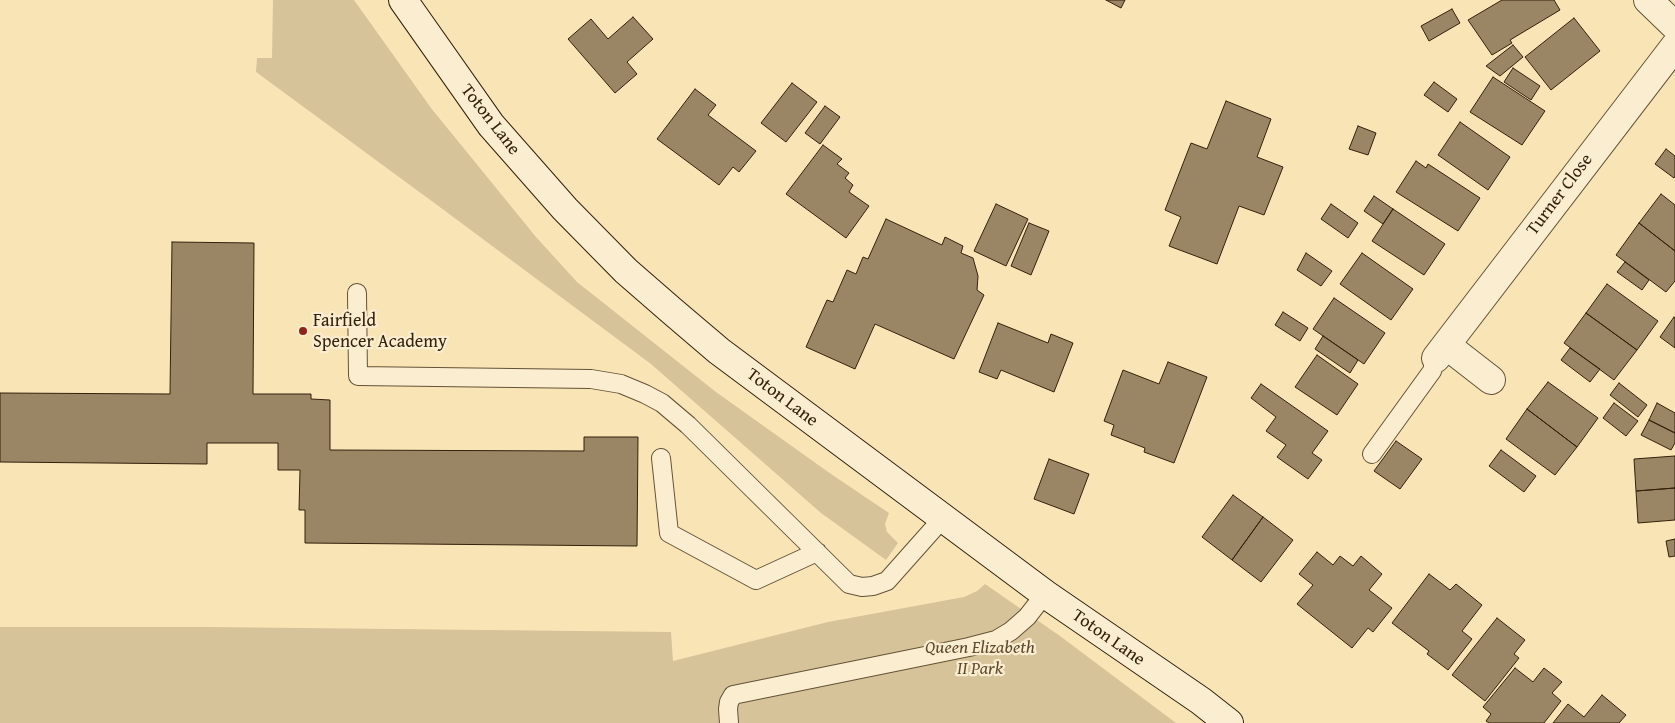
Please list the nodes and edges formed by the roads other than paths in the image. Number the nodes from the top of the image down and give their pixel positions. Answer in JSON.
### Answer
{"nodes":[{"id":1,"x":403,"y":0,"type":"edge"},
{"id":2,"x":1648,"y":0,"type":"edge"},
{"id":3,"x":1675,"y":26,"type":"edge"},
{"id":4,"x":1675,"y":46,"type":"edge"},
{"id":5,"x":357,"y":293,"type":"dead end"},
{"id":6,"x":1440,"y":352,"type":"junction"},
{"id":7,"x":1491,"y":380,"type":"dead end"},
{"id":8,"x":1372,"y":454,"type":"dead end"},
{"id":9,"x":660,"y":458,"type":"dead end"},
{"id":10,"x":943,"y":518,"type":"junction"},
{"id":11,"x":817,"y":552,"type":"junction"},
{"id":12,"x":1045,"y":594,"type":"junction"},
{"id":13,"x":729,"y":723,"type":"edge"},
{"id":14,"x":1229,"y":723,"type":"edge"}],
"edges":[{"from":1,"to":10,"type":"main road","name":"Toton Lane"},
{"from":2,"to":3,"type":"main road"},
{"from":4,"to":6,"type":"main road","name":"Turner Close"},
{"from":5,"to":11,"type":"lane"},
{"from":6,"to":7,"type":"main road"},
{"from":6,"to":8,"type":"lane","name":"Turner Close"},
{"from":9,"to":11,"type":"lane"},
{"from":10,"to":11,"type":"lane"},
{"from":10,"to":12,"type":"main road","name":"Toton Lane"},
{"from":12,"to":13,"type":"lane"},
{"from":12,"to":14,"type":"main road","name":"Toton Lane"}]}
